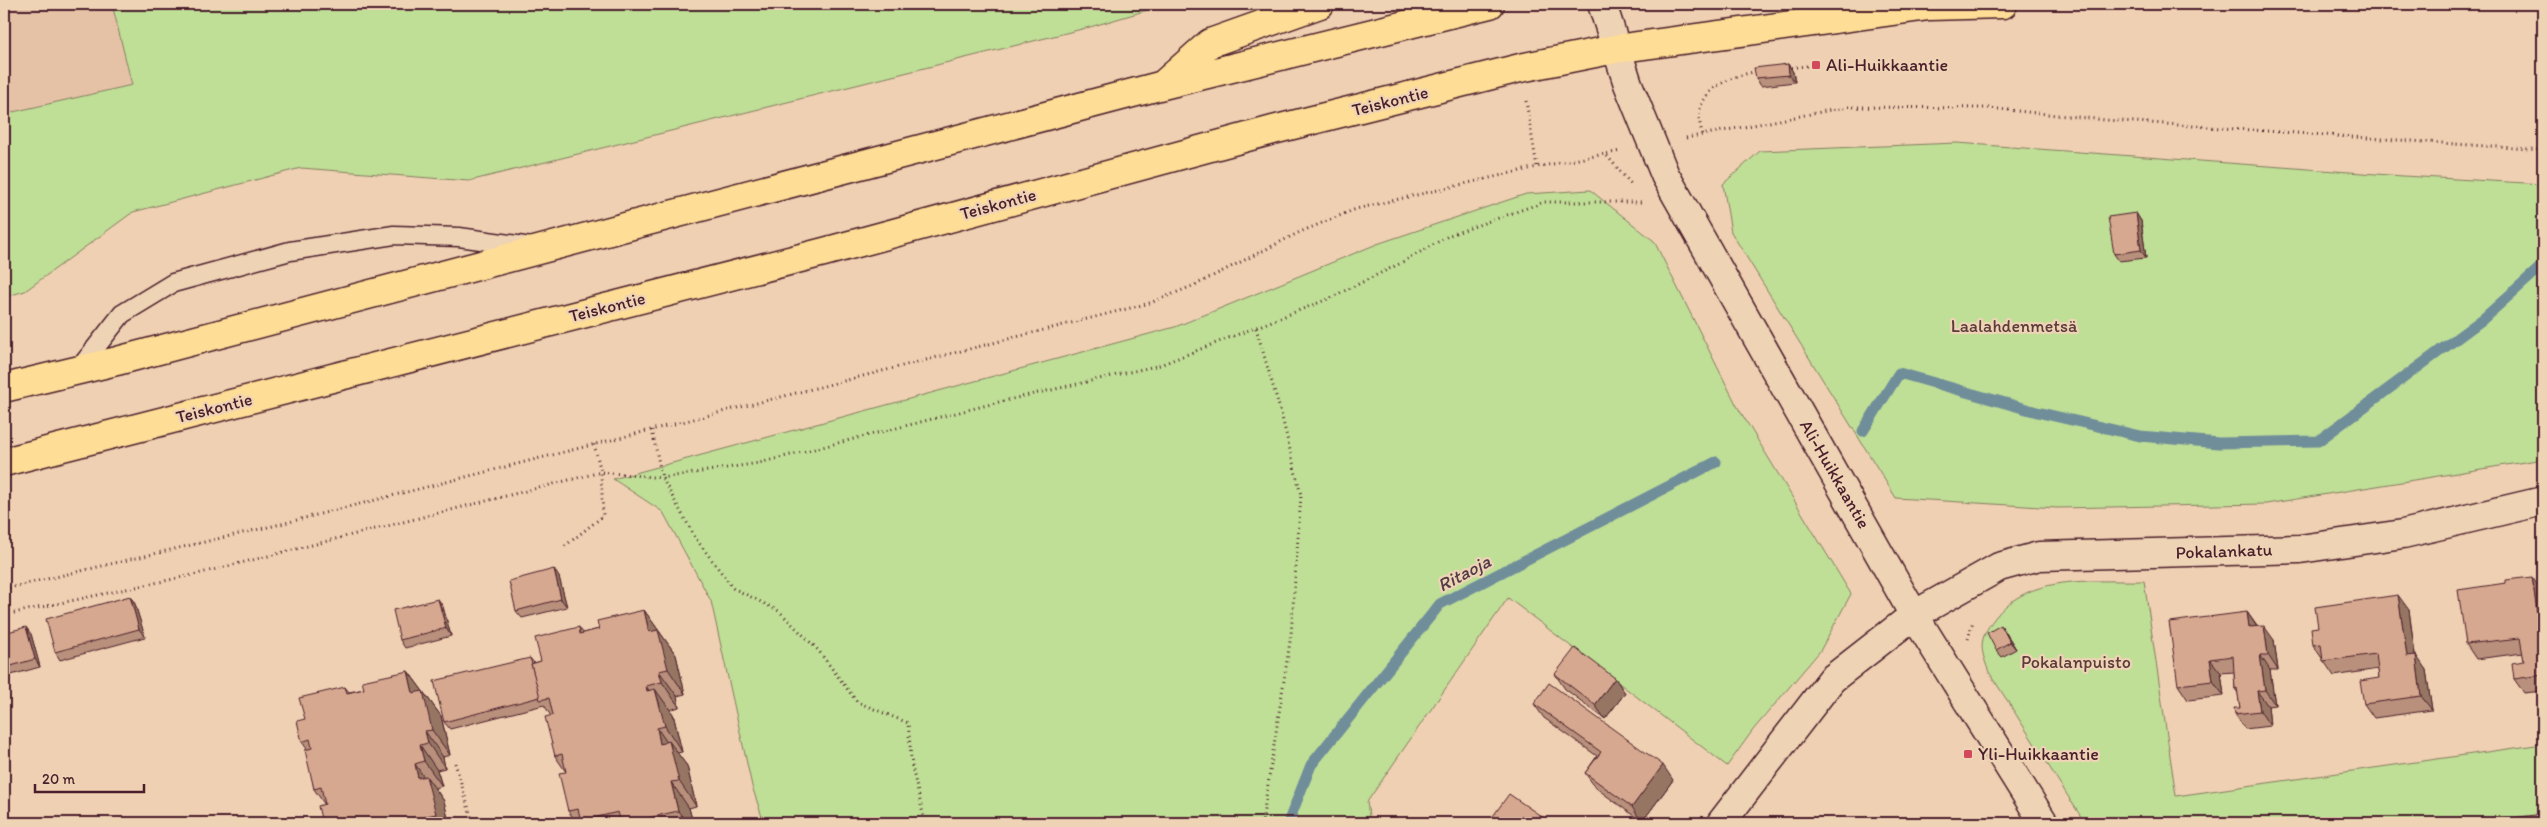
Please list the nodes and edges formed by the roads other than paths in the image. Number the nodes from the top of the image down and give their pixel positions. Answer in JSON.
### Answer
{"nodes":[{"id":1,"x":1320,"y":4,"type":"edge"},
{"id":2,"x":1490,"y":4,"type":"edge"},
{"id":3,"x":1602,"y":4,"type":"edge"},
{"id":4,"x":2003,"y":4,"type":"edge"},
{"id":5,"x":1615,"y":49,"type":"junction"},
{"id":6,"x":1163,"y":85,"type":"junction"},
{"id":7,"x":542,"y":248,"type":"junction"},
{"id":8,"x":78,"y":370,"type":"junction"},
{"id":9,"x":4,"y":388,"type":"edge"},
{"id":10,"x":4,"y":462,"type":"edge"},
{"id":11,"x":2543,"y":501,"type":"edge"},
{"id":12,"x":1914,"y":615,"type":"junction"},
{"id":13,"x":1722,"y":823,"type":"edge"},
{"id":14,"x":2044,"y":823,"type":"edge"}],
"edges":[{"from":1,"to":6,"type":"highway"},
{"from":2,"to":6,"type":"highway"},
{"from":3,"to":5,"type":"street","name":"Ali-Huikkaantie"},
{"from":4,"to":5,"type":"highway","name":"Teiskontie"},
{"from":5,"to":10,"type":"highway","name":"Teiskontie"},
{"from":5,"to":12,"type":"street","name":"Ali-Huikkaantie"},
{"from":6,"to":7,"type":"highway"},
{"from":7,"to":8,"type":"highway"},
{"from":7,"to":8,"type":"lane"},
{"from":8,"to":9,"type":"highway"},
{"from":11,"to":12,"type":"street","name":"Pokalankatu"},
{"from":12,"to":13,"type":"street"},
{"from":12,"to":14,"type":"street","name":"Ali-Huikkaantie"}]}
